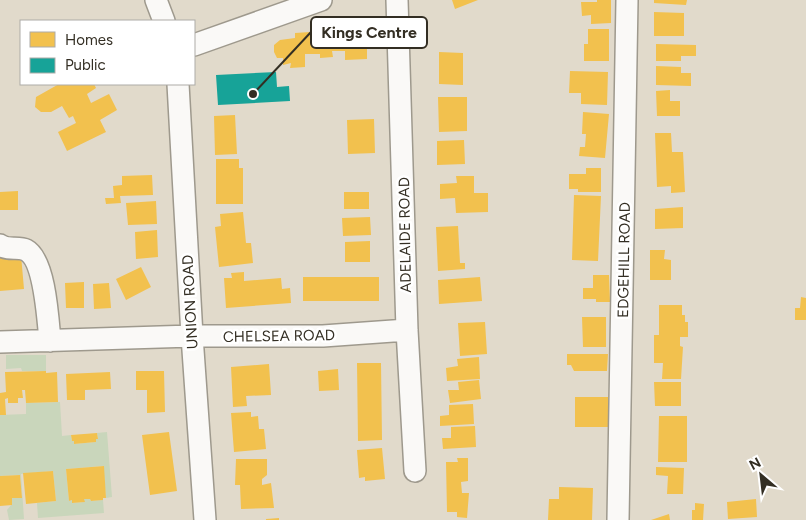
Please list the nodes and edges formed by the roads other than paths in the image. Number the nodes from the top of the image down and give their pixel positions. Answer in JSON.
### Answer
{"nodes":[{"id":1,"x":156,"y":0,"type":"edge"},
{"id":2,"x":321,"y":0,"type":"edge"},
{"id":3,"x":397,"y":0,"type":"edge"},
{"id":4,"x":627,"y":0,"type":"edge"},
{"id":5,"x":164,"y":20,"type":"edge"},
{"id":6,"x":195,"y":45,"type":"edge"},
{"id":7,"x":178,"y":85,"type":"edge"},
{"id":8,"x":0,"y":245,"type":"edge"},
{"id":9,"x":408,"y":330,"type":"junction"},
{"id":10,"x":192,"y":336,"type":"junction"},
{"id":11,"x":50,"y":341,"type":"junction"},
{"id":12,"x":0,"y":342,"type":"edge"},
{"id":13,"x":415,"y":471,"type":"dead end"},
{"id":14,"x":205,"y":520,"type":"edge"},
{"id":15,"x":618,"y":520,"type":"edge"}],
"edges":[{"from":1,"to":5,"type":"street"},
{"from":2,"to":6,"type":"street"},
{"from":3,"to":9,"type":"street","name":"ADELAIDE ROAD"},
{"from":4,"to":15,"type":"street","name":"EDGEHILL ROAD"},
{"from":7,"to":10,"type":"street","name":"UNION ROAD"},
{"from":8,"to":11,"type":"street"},
{"from":9,"to":10,"type":"street","name":"CHELSEA ROAD"},
{"from":9,"to":13,"type":"street","name":"ADELAIDE ROAD"},
{"from":10,"to":11,"type":"street","name":"CHELSEA ROAD"},
{"from":10,"to":14,"type":"street","name":"UNION ROAD"},
{"from":11,"to":12,"type":"street","name":"CHELSEA ROAD"}]}
